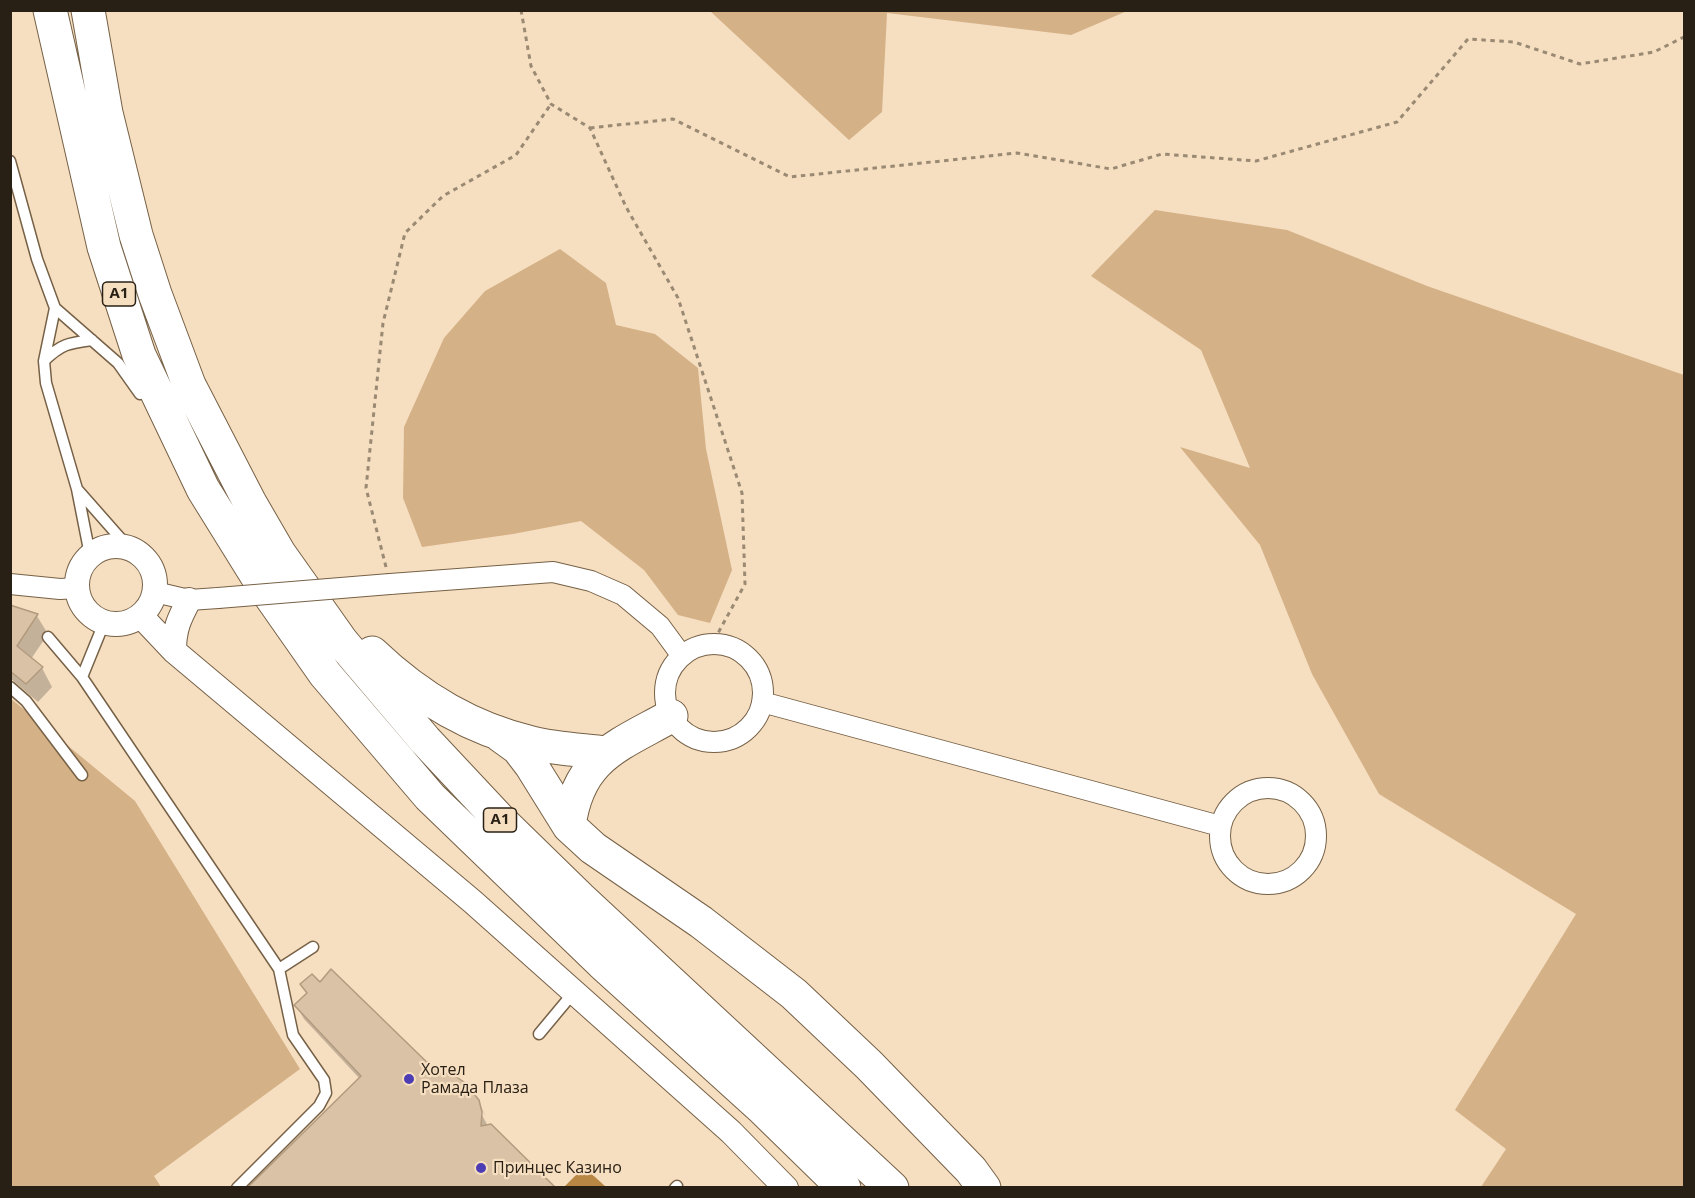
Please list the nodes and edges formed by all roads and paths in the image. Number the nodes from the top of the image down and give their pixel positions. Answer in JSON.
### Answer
{"nodes":[{"id":1,"x":50,"y":10,"type":"edge"},
{"id":2,"x":520,"y":10,"type":"edge"},
{"id":3,"x":90,"y":17,"type":"edge"},
{"id":4,"x":1684,"y":37,"type":"edge"},
{"id":5,"x":550,"y":104,"type":"junction"},
{"id":6,"x":590,"y":128,"type":"junction"},
{"id":7,"x":10,"y":161,"type":"edge"},
{"id":8,"x":55,"y":308,"type":"junction"},
{"id":9,"x":92,"y":340,"type":"junction"},
{"id":10,"x":44,"y":361,"type":"junction"},
{"id":11,"x":189,"y":385,"type":"junction"},
{"id":12,"x":145,"y":402,"type":"dead end"},
{"id":13,"x":182,"y":473,"type":"dead end"},
{"id":14,"x":77,"y":489,"type":"junction"},
{"id":15,"x":129,"y":548,"type":"junction"},
{"id":16,"x":90,"y":555,"type":"junction"},
{"id":17,"x":244,"y":558,"type":"junction"},
{"id":18,"x":10,"y":584,"type":"edge"},
{"id":19,"x":390,"y":584,"type":"junction"},
{"id":20,"x":77,"y":588,"type":"junction"},
{"id":21,"x":155,"y":592,"type":"junction"},
{"id":22,"x":189,"y":600,"type":"junction"},
{"id":23,"x":141,"y":616,"type":"junction"},
{"id":24,"x":105,"y":623,"type":"junction"},
{"id":25,"x":48,"y":637,"type":"dead end"},
{"id":26,"x":712,"y":644,"type":"junction"},
{"id":27,"x":174,"y":651,"type":"junction"},
{"id":28,"x":682,"y":656,"type":"junction"},
{"id":29,"x":82,"y":677,"type":"junction"},
{"id":30,"x":10,"y":687,"type":"edge"},
{"id":31,"x":762,"y":702,"type":"junction"},
{"id":32,"x":671,"y":716,"type":"junction"},
{"id":33,"x":500,"y":735,"type":"junction"},
{"id":34,"x":606,"y":753,"type":"junction"},
{"id":35,"x":82,"y":775,"type":"dead end"},
{"id":36,"x":569,"y":826,"type":"junction"},
{"id":37,"x":1220,"y":826,"type":"junction"},
{"id":38,"x":314,"y":947,"type":"dead end"},
{"id":39,"x":279,"y":969,"type":"junction"},
{"id":40,"x":574,"y":992,"type":"junction"},
{"id":41,"x":539,"y":1034,"type":"dead end"},
{"id":42,"x":237,"y":1188,"type":"edge"},
{"id":43,"x":786,"y":1188,"type":"edge"},
{"id":44,"x":844,"y":1188,"type":"edge"},
{"id":45,"x":892,"y":1188,"type":"edge"},
{"id":46,"x":984,"y":1188,"type":"edge"}],
"edges":[{"from":1,"to":17,"type":"highway","number":"A1"},
{"from":2,"to":5,"type":"path"},
{"from":3,"to":11,"type":"highway","number":"A1"},
{"from":4,"to":6,"type":"path"},
{"from":5,"to":6,"type":"path"},
{"from":5,"to":19,"type":"path"},
{"from":6,"to":26,"type":"path"},
{"from":7,"to":8,"type":"lane"},
{"from":8,"to":9,"type":"lane"},
{"from":8,"to":10,"type":"lane"},
{"from":9,"to":10,"type":"lane"},
{"from":9,"to":12,"type":"lane"},
{"from":10,"to":14,"type":"lane"},
{"from":11,"to":33,"type":"highway"},
{"from":11,"to":45,"type":"highway","number":"A1"},
{"from":13,"to":17,"type":"lane"},
{"from":14,"to":15,"type":"lane"},
{"from":14,"to":16,"type":"lane"},
{"from":15,"to":16,"type":"street"},
{"from":15,"to":21,"type":"street"},
{"from":16,"to":20,"type":"street"},
{"from":17,"to":44,"type":"highway","number":"A1"},
{"from":18,"to":20,"type":"street"},
{"from":19,"to":22,"type":"street","bridge":true},
{"from":19,"to":28,"type":"street"},
{"from":20,"to":24,"type":"street"},
{"from":21,"to":22,"type":"street"},
{"from":21,"to":23,"type":"street"},
{"from":22,"to":27,"type":"street"},
{"from":23,"to":24,"type":"street"},
{"from":23,"to":27,"type":"street"},
{"from":24,"to":29,"type":"lane"},
{"from":25,"to":29,"type":"lane"},
{"from":26,"to":28,"type":"street"},
{"from":26,"to":31,"type":"street"},
{"from":27,"to":40,"type":"street"},
{"from":28,"to":32,"type":"street"},
{"from":29,"to":39,"type":"lane"},
{"from":30,"to":35,"type":"lane"},
{"from":31,"to":32,"type":"street"},
{"from":31,"to":37,"type":"street"},
{"from":32,"to":34,"type":"highway"},
{"from":33,"to":34,"type":"highway"},
{"from":33,"to":36,"type":"highway"},
{"from":34,"to":36,"type":"highway"},
{"from":36,"to":46,"type":"highway"},
{"from":37,"to":37,"type":"street"},
{"from":38,"to":39,"type":"lane"},
{"from":39,"to":42,"type":"lane"},
{"from":40,"to":41,"type":"lane"},
{"from":40,"to":43,"type":"street"}]}
